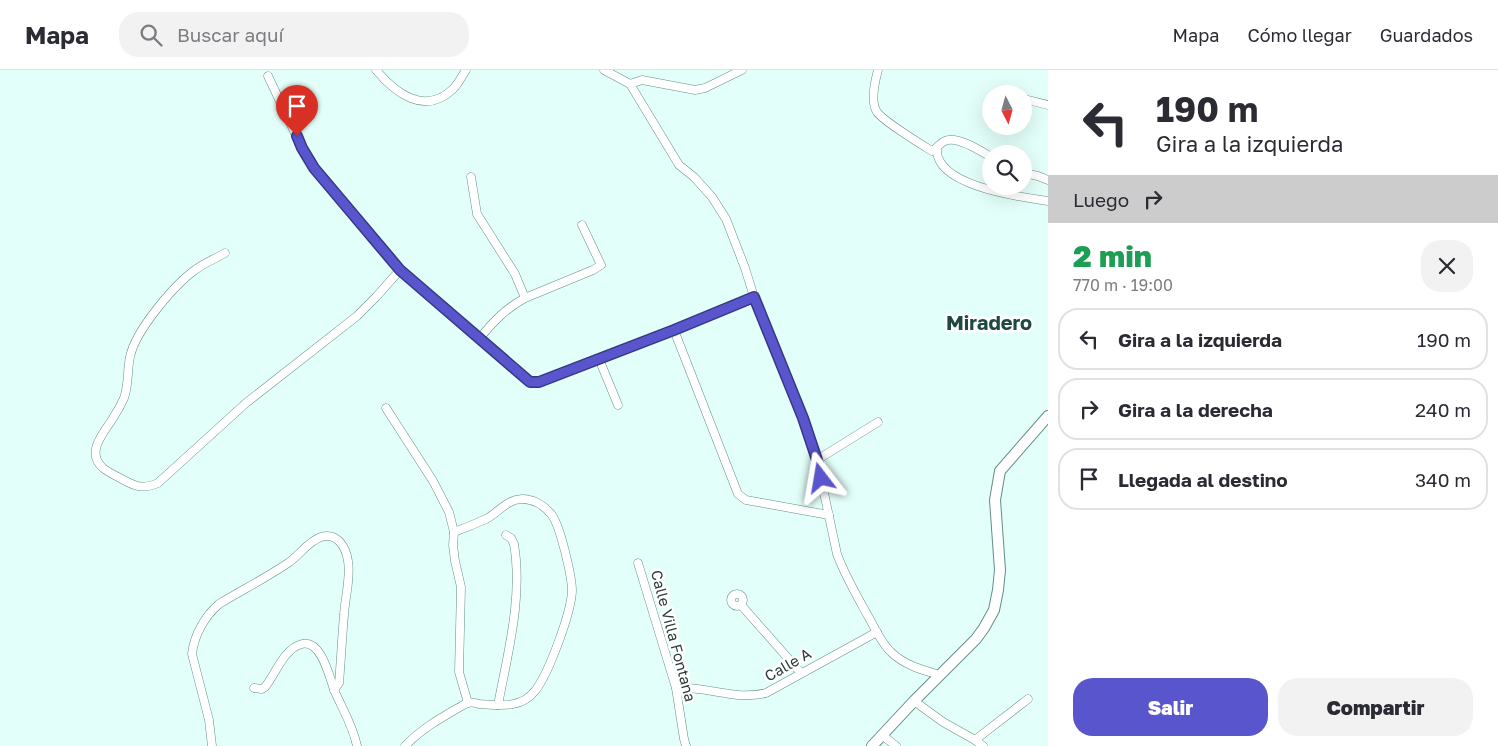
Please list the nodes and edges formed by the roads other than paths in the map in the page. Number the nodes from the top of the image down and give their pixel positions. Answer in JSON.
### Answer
{"nodes":[{"id":1,"x":376,"y":70,"type":"edge"},
{"id":2,"x":466,"y":70,"type":"edge"},
{"id":3,"x":604,"y":70,"type":"edge"},
{"id":4,"x":742,"y":70,"type":"edge"},
{"id":5,"x":878,"y":70,"type":"edge"},
{"id":6,"x":268,"y":76,"type":"dead end"},
{"id":7,"x":630,"y":84,"type":"junction"},
{"id":8,"x":1032,"y":101,"type":"edge"},
{"id":9,"x":1048,"y":105,"type":"edge"},
{"id":10,"x":937,"y":148,"type":"junction"},
{"id":11,"x":982,"y":152,"type":"edge"},
{"id":12,"x":1032,"y":175,"type":"edge"},
{"id":13,"x":471,"y":177,"type":"dead end"},
{"id":14,"x":1048,"y":180,"type":"edge"},
{"id":15,"x":1048,"y":201,"type":"edge"},
{"id":16,"x":582,"y":225,"type":"dead end"},
{"id":17,"x":225,"y":253,"type":"dead end"},
{"id":18,"x":400,"y":270,"type":"junction"},
{"id":19,"x":754,"y":297,"type":"junction"},
{"id":20,"x":525,"y":298,"type":"junction"},
{"id":21,"x":674,"y":330,"type":"junction"},
{"id":22,"x":479,"y":339,"type":"junction"},
{"id":23,"x":599,"y":359,"type":"junction"},
{"id":24,"x":618,"y":405,"type":"dead end"},
{"id":25,"x":386,"y":408,"type":"dead end"},
{"id":26,"x":1048,"y":416,"type":"edge"},
{"id":27,"x":878,"y":422,"type":"dead end"},
{"id":28,"x":817,"y":460,"type":"junction"},
{"id":29,"x":828,"y":515,"type":"junction"},
{"id":30,"x":454,"y":532,"type":"junction"},
{"id":31,"x":506,"y":535,"type":"dead end"},
{"id":32,"x":638,"y":563,"type":"dead end"},
{"id":33,"x":741,"y":605,"type":"dead end"},
{"id":34,"x":877,"y":632,"type":"junction"},
{"id":35,"x":801,"y":673,"type":"junction"},
{"id":36,"x":940,"y":675,"type":"junction"},
{"id":37,"x":254,"y":688,"type":"dead end"},
{"id":38,"x":676,"y":688,"type":"junction"},
{"id":39,"x":334,"y":690,"type":"junction"},
{"id":40,"x":1028,"y":699,"type":"dead end"},
{"id":41,"x":914,"y":701,"type":"junction"},
{"id":42,"x":468,"y":703,"type":"junction"},
{"id":43,"x":498,"y":705,"type":"junction"},
{"id":44,"x":882,"y":735,"type":"junction"},
{"id":45,"x":975,"y":740,"type":"junction"},
{"id":46,"x":212,"y":746,"type":"edge"},
{"id":47,"x":357,"y":746,"type":"edge"},
{"id":48,"x":405,"y":746,"type":"edge"},
{"id":49,"x":686,"y":746,"type":"edge"},
{"id":50,"x":872,"y":746,"type":"edge"},
{"id":51,"x":896,"y":746,"type":"edge"},
{"id":52,"x":983,"y":746,"type":"edge"}],
"edges":[{"from":1,"to":2,"type":"street"},
{"from":3,"to":7,"type":"street"},
{"from":4,"to":7,"type":"street"},
{"from":5,"to":10,"type":"street"},
{"from":6,"to":18,"type":"street"},
{"from":7,"to":19,"type":"street"},
{"from":8,"to":9,"type":"street"},
{"from":10,"to":11,"type":"street"},
{"from":10,"to":15,"type":"street"},
{"from":12,"to":14,"type":"street"},
{"from":13,"to":20,"type":"street"},
{"from":16,"to":20,"type":"street"},
{"from":17,"to":18,"type":"street"},
{"from":18,"to":22,"type":"street"},
{"from":19,"to":21,"type":"street"},
{"from":19,"to":28,"type":"street"},
{"from":20,"to":22,"type":"street"},
{"from":21,"to":23,"type":"street"},
{"from":21,"to":29,"type":"street"},
{"from":22,"to":23,"type":"street"},
{"from":23,"to":24,"type":"street"},
{"from":25,"to":30,"type":"street"},
{"from":26,"to":36,"type":"main road"},
{"from":27,"to":28,"type":"street"},
{"from":28,"to":29,"type":"street"},
{"from":29,"to":34,"type":"street"},
{"from":30,"to":42,"type":"street"},
{"from":30,"to":43,"type":"street"},
{"from":31,"to":43,"type":"street"},
{"from":32,"to":38,"type":"street","name":"Calle Villa Fontana"},
{"from":33,"to":35,"type":"street"},
{"from":34,"to":35,"type":"street","name":"Calle A"},
{"from":34,"to":36,"type":"street"},
{"from":35,"to":38,"type":"street","name":"Calle A"},
{"from":36,"to":41,"type":"main road"},
{"from":37,"to":39,"type":"street"},
{"from":38,"to":49,"type":"street","name":"Calle Villa Fontana"},
{"from":39,"to":46,"type":"street"},
{"from":39,"to":47,"type":"street"},
{"from":40,"to":45,"type":"street"},
{"from":41,"to":44,"type":"main road"},
{"from":41,"to":45,"type":"street"},
{"from":42,"to":43,"type":"street"},
{"from":42,"to":48,"type":"street"},
{"from":44,"to":50,"type":"main road"},
{"from":44,"to":51,"type":"street"},
{"from":45,"to":52,"type":"street"}]}
